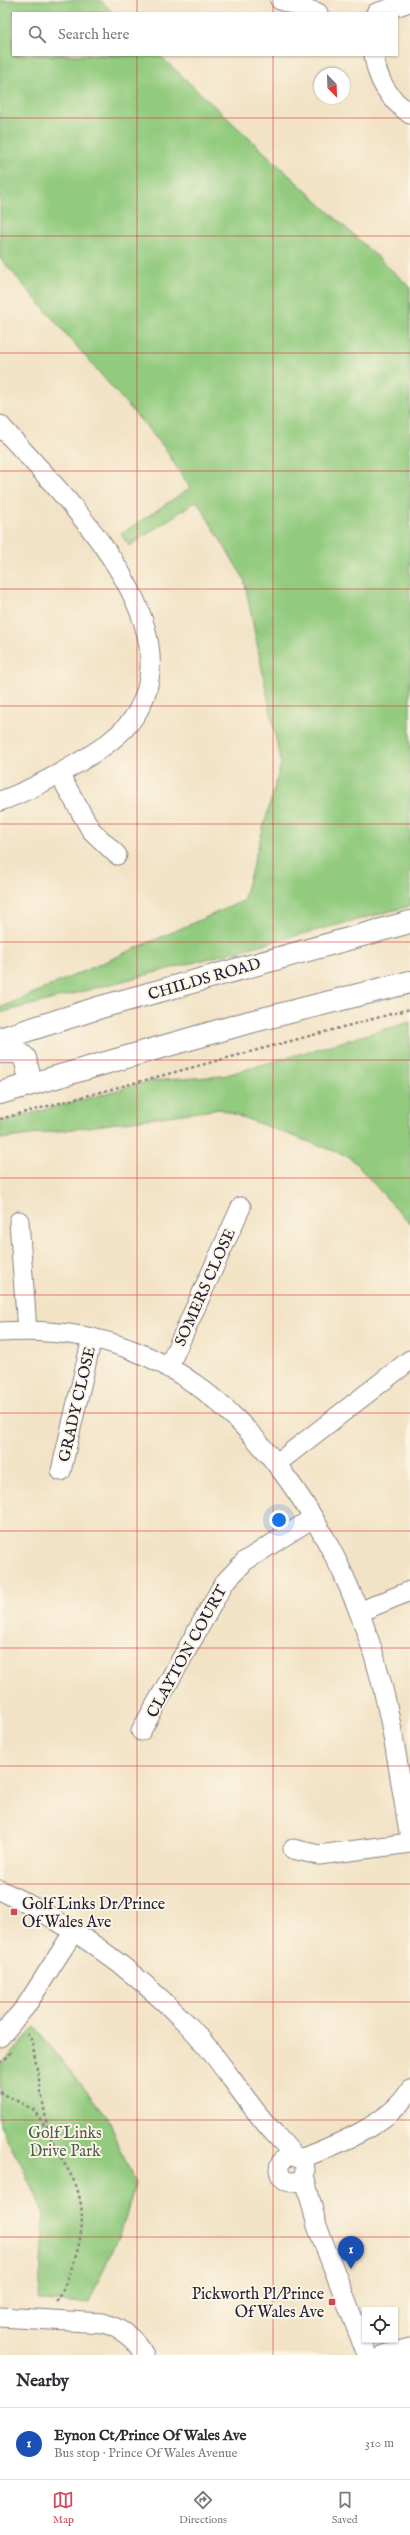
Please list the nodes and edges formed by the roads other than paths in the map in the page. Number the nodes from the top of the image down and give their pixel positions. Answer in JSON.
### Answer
{"nodes":[{"id":1,"x":280,"y":0,"type":"edge"},
{"id":2,"x":410,"y":2,"type":"edge"},
{"id":3,"x":315,"y":12,"type":"edge"},
{"id":4,"x":379,"y":12,"type":"edge"},
{"id":5,"x":374,"y":56,"type":"edge"},
{"id":6,"x":410,"y":114,"type":"edge"},
{"id":7,"x":0,"y":425,"type":"edge"},
{"id":8,"x":59,"y":774,"type":"junction"},
{"id":9,"x":0,"y":801,"type":"edge"},
{"id":10,"x":117,"y":855,"type":"dead end"},
{"id":11,"x":410,"y":922,"type":"edge"},
{"id":12,"x":410,"y":982,"type":"edge"},
{"id":13,"x":0,"y":1039,"type":"edge"},
{"id":14,"x":0,"y":1052,"type":"edge"},
{"id":15,"x":31,"y":1084,"type":"junction"},
{"id":16,"x":0,"y":1093,"type":"edge"},
{"id":17,"x":241,"y":1207,"type":"dead end"},
{"id":18,"x":19,"y":1221,"type":"dead end"},
{"id":19,"x":27,"y":1330,"type":"junction"},
{"id":20,"x":0,"y":1332,"type":"edge"},
{"id":21,"x":92,"y":1338,"type":"junction"},
{"id":22,"x":410,"y":1360,"type":"edge"},
{"id":23,"x":168,"y":1368,"type":"junction"},
{"id":24,"x":276,"y":1464,"type":"junction"},
{"id":25,"x":61,"y":1471,"type":"dead end"},
{"id":26,"x":314,"y":1518,"type":"junction"},
{"id":27,"x":410,"y":1591,"type":"edge"},
{"id":28,"x":359,"y":1612,"type":"junction"},
{"id":29,"x":141,"y":1732,"type":"dead end"},
{"id":30,"x":405,"y":1775,"type":"edge"},
{"id":31,"x":410,"y":1839,"type":"edge"},
{"id":32,"x":410,"y":1843,"type":"edge"},
{"id":33,"x":293,"y":1849,"type":"dead end"},
{"id":34,"x":0,"y":1890,"type":"edge"},
{"id":35,"x":74,"y":1931,"type":"junction"},
{"id":36,"x":0,"y":2037,"type":"edge"},
{"id":37,"x":410,"y":2092,"type":"edge"},
{"id":38,"x":296,"y":2168,"type":"junction"},
{"id":39,"x":0,"y":2317,"type":"edge"},
{"id":40,"x":410,"y":2348,"type":"edge"},
{"id":41,"x":144,"y":2355,"type":"edge"},
{"id":42,"x":367,"y":2355,"type":"edge"},
{"id":43,"x":383,"y":2355,"type":"edge"}],
"edges":[{"from":1,"to":3,"type":"street"},
{"from":2,"to":4,"type":"street"},
{"from":5,"to":6,"type":"street"},
{"from":7,"to":8,"type":"street"},
{"from":8,"to":9,"type":"street"},
{"from":8,"to":10,"type":"street"},
{"from":11,"to":13,"type":"main road","name":"CHILDS ROAD"},
{"from":12,"to":15,"type":"main road"},
{"from":14,"to":15,"type":"main road"},
{"from":15,"to":16,"type":"main road"},
{"from":17,"to":23,"type":"street","name":"SOMERS CLOSE"},
{"from":18,"to":19,"type":"street"},
{"from":19,"to":20,"type":"street"},
{"from":19,"to":21,"type":"street"},
{"from":21,"to":23,"type":"street"},
{"from":21,"to":25,"type":"street","name":"GRADY CLOSE"},
{"from":22,"to":24,"type":"street"},
{"from":23,"to":24,"type":"street"},
{"from":24,"to":26,"type":"street"},
{"from":26,"to":28,"type":"street"},
{"from":26,"to":29,"type":"street","name":"CLAYTON COURT"},
{"from":27,"to":28,"type":"street"},
{"from":28,"to":30,"type":"street"},
{"from":30,"to":31,"type":"street"},
{"from":32,"to":33,"type":"street"},
{"from":34,"to":35,"type":"street"},
{"from":35,"to":36,"type":"street"},
{"from":35,"to":38,"type":"street"},
{"from":37,"to":38,"type":"street"},
{"from":38,"to":42,"type":"street"},
{"from":39,"to":41,"type":"street"},
{"from":40,"to":43,"type":"street"}]}
